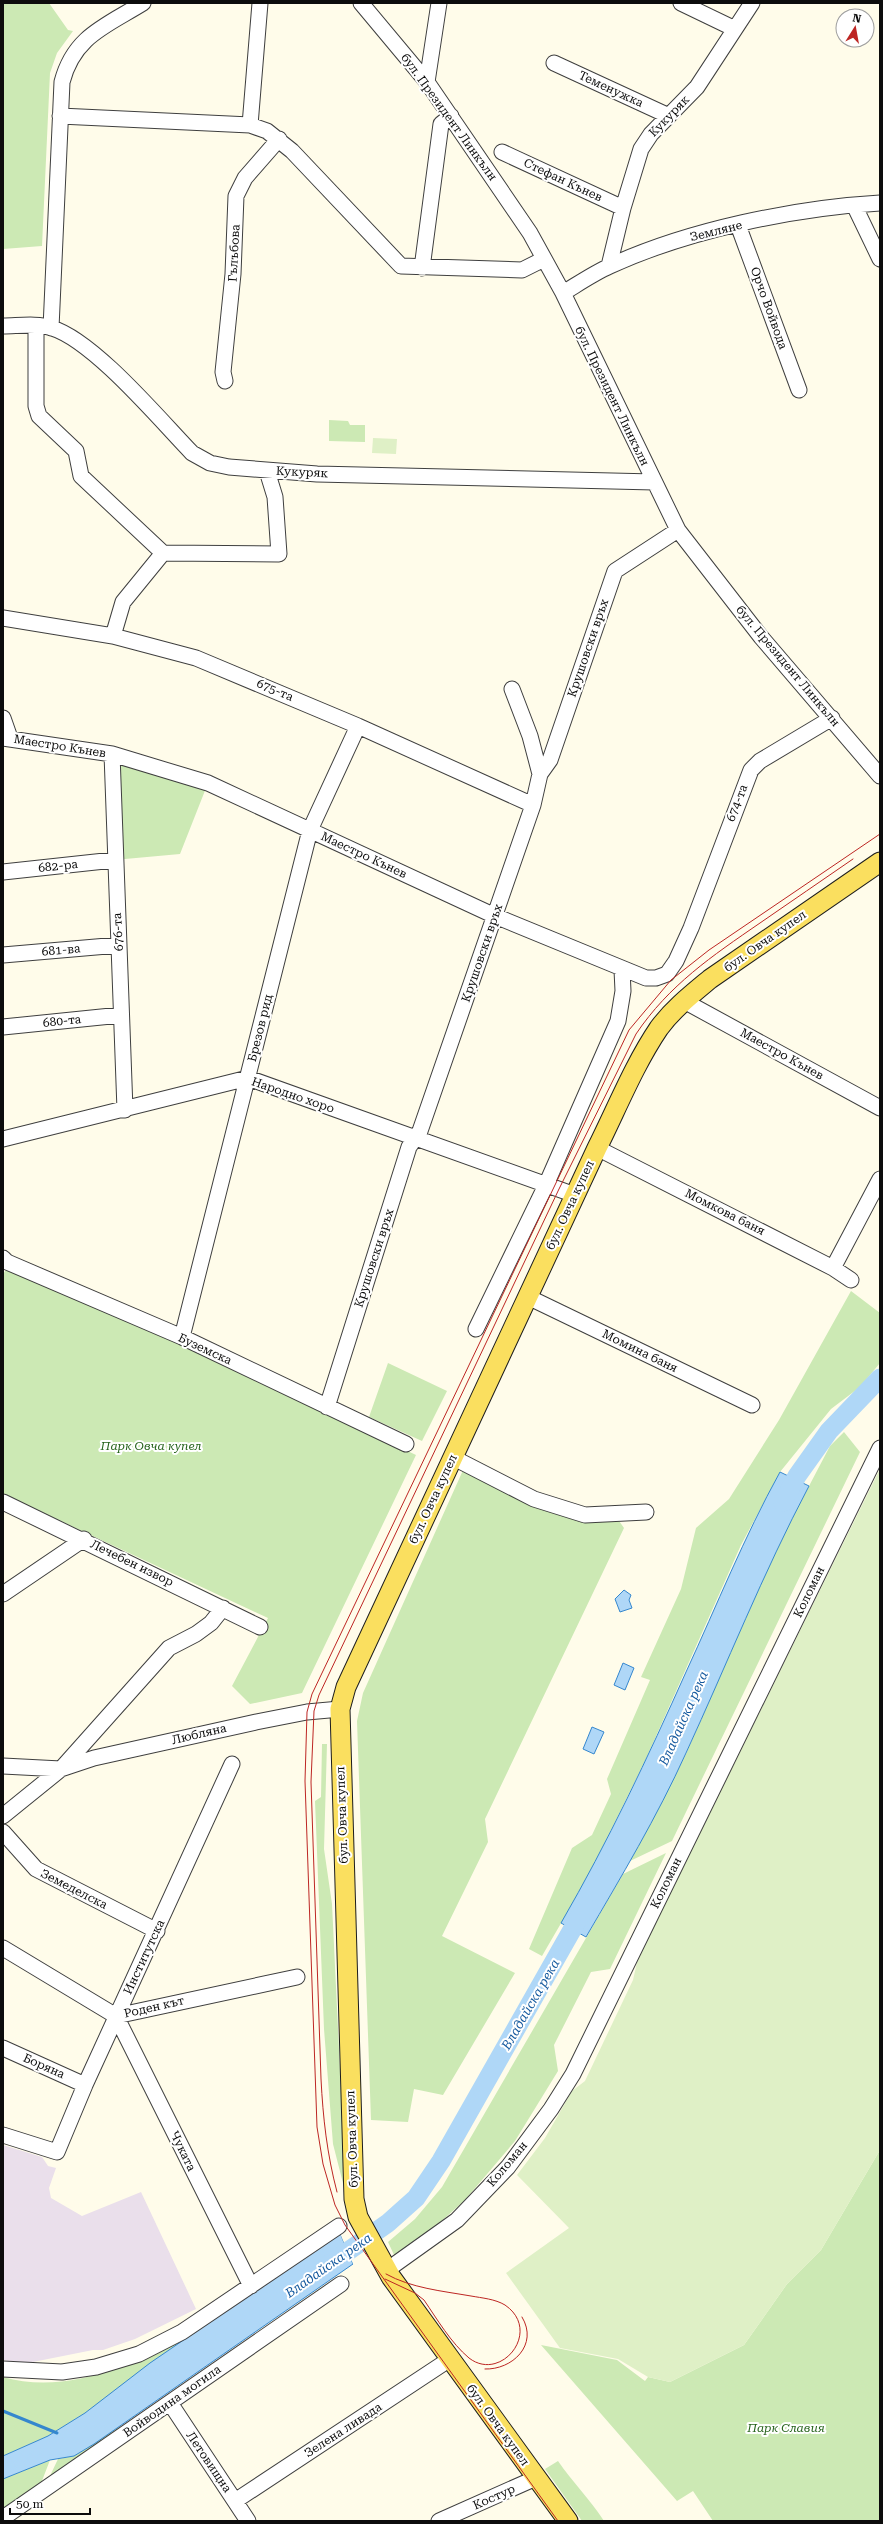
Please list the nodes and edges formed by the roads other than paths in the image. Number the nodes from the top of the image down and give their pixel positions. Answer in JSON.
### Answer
{"nodes":[{"id":1,"x":143,"y":3,"type":"edge"},
{"id":2,"x":260,"y":3,"type":"edge"},
{"id":3,"x":362,"y":3,"type":"edge"},
{"id":4,"x":439,"y":3,"type":"edge"},
{"id":5,"x":681,"y":3,"type":"edge"},
{"id":6,"x":752,"y":3,"type":"edge"},
{"id":7,"x":735,"y":29,"type":"junction"},
{"id":8,"x":554,"y":62,"type":"dead end"},
{"id":9,"x":427,"y":82,"type":"junction"},
{"id":10,"x":60,"y":116,"type":"junction"},
{"id":11,"x":451,"y":116,"type":"junction"},
{"id":12,"x":669,"y":116,"type":"junction"},
{"id":13,"x":250,"y":125,"type":"junction"},
{"id":14,"x":279,"y":139,"type":"junction"},
{"id":15,"x":502,"y":152,"type":"dead end"},
{"id":16,"x":880,"y":203,"type":"edge"},
{"id":17,"x":854,"y":205,"type":"junction"},
{"id":18,"x":623,"y":208,"type":"junction"},
{"id":19,"x":738,"y":225,"type":"junction"},
{"id":20,"x":544,"y":259,"type":"junction"},
{"id":21,"x":880,"y":259,"type":"edge"},
{"id":22,"x":609,"y":266,"type":"junction"},
{"id":23,"x":422,"y":268,"type":"junction"},
{"id":24,"x":563,"y":293,"type":"junction"},
{"id":25,"x":3,"y":326,"type":"edge"},
{"id":26,"x":36,"y":326,"type":"junction"},
{"id":27,"x":51,"y":328,"type":"junction"},
{"id":28,"x":226,"y":381,"type":"dead end"},
{"id":29,"x":799,"y":390,"type":"dead end"},
{"id":30,"x":267,"y":470,"type":"junction"},
{"id":31,"x":654,"y":482,"type":"junction"},
{"id":32,"x":678,"y":530,"type":"junction"},
{"id":33,"x":163,"y":553,"type":"junction"},
{"id":34,"x":3,"y":618,"type":"edge"},
{"id":35,"x":114,"y":636,"type":"junction"},
{"id":36,"x":512,"y":689,"type":"dead end"},
{"id":37,"x":3,"y":718,"type":"edge"},
{"id":38,"x":832,"y":718,"type":"junction"},
{"id":39,"x":358,"y":726,"type":"junction"},
{"id":40,"x":6,"y":738,"type":"edge"},
{"id":41,"x":112,"y":754,"type":"junction"},
{"id":42,"x":540,"y":774,"type":"junction"},
{"id":43,"x":880,"y":776,"type":"edge"},
{"id":44,"x":533,"y":805,"type":"junction"},
{"id":45,"x":310,"y":830,"type":"junction"},
{"id":46,"x":114,"y":860,"type":"junction"},
{"id":47,"x":880,"y":862,"type":"edge"},
{"id":48,"x":3,"y":872,"type":"edge"},
{"id":49,"x":495,"y":916,"type":"junction"},
{"id":50,"x":691,"y":928,"type":"joint"},
{"id":51,"x":119,"y":944,"type":"junction"},
{"id":52,"x":3,"y":955,"type":"edge"},
{"id":53,"x":622,"y":970,"type":"junction"},
{"id":54,"x":684,"y":1001,"type":"junction"},
{"id":55,"x":121,"y":1015,"type":"junction"},
{"id":56,"x":3,"y":1028,"type":"edge"},
{"id":57,"x":248,"y":1078,"type":"junction"},
{"id":58,"x":880,"y":1108,"type":"edge"},
{"id":59,"x":125,"y":1110,"type":"junction"},
{"id":60,"x":415,"y":1138,"type":"junction"},
{"id":61,"x":3,"y":1139,"type":"edge"},
{"id":62,"x":597,"y":1148,"type":"junction"},
{"id":63,"x":880,"y":1179,"type":"edge"},
{"id":64,"x":546,"y":1184,"type":"junction"},
{"id":65,"x":575,"y":1195,"type":"junction"},
{"id":66,"x":4,"y":1262,"type":"edge"},
{"id":67,"x":833,"y":1268,"type":"junction"},
{"id":68,"x":850,"y":1280,"type":"dead end"},
{"id":69,"x":528,"y":1297,"type":"junction"},
{"id":70,"x":476,"y":1329,"type":"dead end"},
{"id":71,"x":182,"y":1337,"type":"junction"},
{"id":72,"x":752,"y":1405,"type":"dead end"},
{"id":73,"x":327,"y":1407,"type":"junction"},
{"id":74,"x":406,"y":1444,"type":"dead end"},
{"id":75,"x":880,"y":1448,"type":"edge"},
{"id":76,"x":452,"y":1457,"type":"junction"},
{"id":77,"x":3,"y":1502,"type":"edge"},
{"id":78,"x":646,"y":1512,"type":"dead end"},
{"id":79,"x":84,"y":1539,"type":"junction"},
{"id":80,"x":3,"y":1594,"type":"edge"},
{"id":81,"x":224,"y":1608,"type":"junction"},
{"id":82,"x":260,"y":1627,"type":"dead end"},
{"id":83,"x":340,"y":1708,"type":"junction"},
{"id":84,"x":232,"y":1764,"type":"dead end"},
{"id":85,"x":3,"y":1766,"type":"edge"},
{"id":86,"x":60,"y":1769,"type":"junction"},
{"id":87,"x":3,"y":1816,"type":"edge"},
{"id":88,"x":3,"y":1832,"type":"edge"},
{"id":89,"x":157,"y":1931,"type":"junction"},
{"id":90,"x":3,"y":1948,"type":"edge"},
{"id":91,"x":297,"y":1977,"type":"dead end"},
{"id":92,"x":116,"y":2016,"type":"junction"},
{"id":93,"x":3,"y":2048,"type":"edge"},
{"id":94,"x":85,"y":2085,"type":"junction"},
{"id":95,"x":3,"y":2135,"type":"edge"},
{"id":96,"x":339,"y":2226,"type":"dead end"},
{"id":97,"x":383,"y":2262,"type":"junction"},
{"id":98,"x":341,"y":2284,"type":"dead end"},
{"id":99,"x":251,"y":2286,"type":"junction"},
{"id":100,"x":446,"y":2362,"type":"junction"},
{"id":101,"x":3,"y":2369,"type":"edge"},
{"id":102,"x":170,"y":2403,"type":"junction"},
{"id":103,"x":532,"y":2480,"type":"junction"},
{"id":104,"x":235,"y":2501,"type":"junction"},
{"id":105,"x":3,"y":2518,"type":"edge"},
{"id":106,"x":248,"y":2521,"type":"edge"},
{"id":107,"x":439,"y":2521,"type":"edge"},
{"id":108,"x":554,"y":2521,"type":"edge"},
{"id":109,"x":568,"y":2521,"type":"edge"}],
"edges":[{"from":1,"to":10,"type":"street"},
{"from":2,"to":13,"type":"street"},
{"from":3,"to":9,"type":"street","name":"бул. Президент Линкълн"},
{"from":4,"to":9,"type":"street"},
{"from":5,"to":7,"type":"street"},
{"from":6,"to":7,"type":"street","name":"Кукуряк"},
{"from":7,"to":12,"type":"street","name":"Кукуряк"},
{"from":8,"to":12,"type":"street","name":"Теменужка"},
{"from":9,"to":11,"type":"street","name":"бул. Президент Линкълн"},
{"from":10,"to":13,"type":"street"},
{"from":10,"to":27,"type":"street"},
{"from":11,"to":20,"type":"street","name":"бул. Президент Линкълн"},
{"from":11,"to":23,"type":"street"},
{"from":12,"to":18,"type":"street","name":"Кукуряк"},
{"from":13,"to":14,"type":"street"},
{"from":14,"to":23,"type":"street"},
{"from":14,"to":28,"type":"street","name":"Гълъбова"},
{"from":15,"to":18,"type":"street","name":"Стефан Кънев"},
{"from":16,"to":17,"type":"street","name":"Земляне"},
{"from":17,"to":19,"type":"street","name":"Земляне"},
{"from":17,"to":21,"type":"street"},
{"from":18,"to":22,"type":"street","name":"Кукуряк"},
{"from":19,"to":22,"type":"street","name":"Земляне"},
{"from":19,"to":29,"type":"street","name":"Орчо Войвода"},
{"from":20,"to":23,"type":"street"},
{"from":20,"to":24,"type":"street","name":"бул. Президент Линкълн"},
{"from":22,"to":24,"type":"street","name":"Земляне"},
{"from":24,"to":31,"type":"street","name":"бул. Президент Линкълн"},
{"from":25,"to":26,"type":"street","name":"Кукуряк"},
{"from":26,"to":27,"type":"street","name":"Кукуряк"},
{"from":26,"to":33,"type":"street"},
{"from":27,"to":30,"type":"street","name":"Кукуряк"},
{"from":30,"to":31,"type":"street","name":"Кукуряк"},
{"from":30,"to":33,"type":"street"},
{"from":31,"to":32,"type":"street","name":"бул. Президент Линкълн"},
{"from":32,"to":38,"type":"street","name":"бул. Президент Линкълн"},
{"from":32,"to":42,"type":"street","name":"Крушовски връх"},
{"from":33,"to":35,"type":"street"},
{"from":34,"to":35,"type":"street","name":"675-та"},
{"from":35,"to":39,"type":"street","name":"675-та"},
{"from":36,"to":42,"type":"street"},
{"from":37,"to":40,"type":"street"},
{"from":38,"to":43,"type":"street","name":"бул. Президент Линкълн"},
{"from":38,"to":50,"type":"street","name":"674-та"},
{"from":39,"to":44,"type":"street","name":"675-та"},
{"from":39,"to":45,"type":"street","name":"Брезов рид"},
{"from":40,"to":41,"type":"street","name":"Маестро Кънев"},
{"from":41,"to":45,"type":"street","name":"Маестро Кънев"},
{"from":41,"to":46,"type":"street","name":"676-та"},
{"from":42,"to":44,"type":"street","name":"Крушовски връх"},
{"from":44,"to":49,"type":"street","name":"Крушовски връх"},
{"from":45,"to":49,"type":"street","name":"Маестро Кънев"},
{"from":45,"to":57,"type":"street","name":"Брезов рид"},
{"from":46,"to":48,"type":"street","name":"682-ра"},
{"from":46,"to":51,"type":"street","name":"676-та"},
{"from":47,"to":54,"type":"main road","name":"бул. Овча купел"},
{"from":49,"to":53,"type":"street","name":"Маестро Кънев"},
{"from":49,"to":60,"type":"street","name":"Крушовски връх"},
{"from":50,"to":53,"type":"street","name":"Маестро Кънев"},
{"from":51,"to":52,"type":"street","name":"681-ва"},
{"from":51,"to":55,"type":"street","name":"676-та"},
{"from":53,"to":64,"type":"street"},
{"from":54,"to":58,"type":"street","name":"Маестро Кънев"},
{"from":54,"to":62,"type":"main road","name":"бул. Овча купел"},
{"from":55,"to":56,"type":"street","name":"680-та"},
{"from":55,"to":59,"type":"street","name":"676-та"},
{"from":57,"to":59,"type":"street","name":"Народно хоро"},
{"from":57,"to":60,"type":"street","name":"Народно хоро"},
{"from":57,"to":71,"type":"street","name":"Брезов рид"},
{"from":59,"to":61,"type":"street","name":"Народно хоро"},
{"from":60,"to":64,"type":"street","name":"Народно хоро"},
{"from":60,"to":73,"type":"street","name":"Крушовски връх"},
{"from":62,"to":65,"type":"main road","name":"бул. Овча купел"},
{"from":62,"to":67,"type":"street","name":"Момкова баня"},
{"from":63,"to":67,"type":"street"},
{"from":64,"to":65,"type":"street","name":"Народно хоро"},
{"from":64,"to":70,"type":"street"},
{"from":65,"to":69,"type":"main road","name":"бул. Овча купел"},
{"from":66,"to":71,"type":"street","name":"Буземска"},
{"from":67,"to":68,"type":"street","name":"Момкова баня"},
{"from":69,"to":72,"type":"street","name":"Момина баня"},
{"from":69,"to":76,"type":"main road","name":"бул. Овча купел"},
{"from":71,"to":73,"type":"street","name":"Буземска"},
{"from":73,"to":74,"type":"street","name":"Буземска"},
{"from":75,"to":97,"type":"street","name":"Коломан"},
{"from":76,"to":78,"type":"street"},
{"from":76,"to":83,"type":"main road","name":"бул. Овча купел"},
{"from":77,"to":79,"type":"street","name":"Лечебен извор"},
{"from":79,"to":80,"type":"street"},
{"from":79,"to":81,"type":"street","name":"Лечебен извор"},
{"from":81,"to":82,"type":"street","name":"Лечебен извор"},
{"from":81,"to":86,"type":"street","name":"Любляна"},
{"from":83,"to":86,"type":"street","name":"Любляна"},
{"from":83,"to":97,"type":"main road","name":"бул. Овча купел"},
{"from":84,"to":89,"type":"street","name":"Институтска"},
{"from":85,"to":86,"type":"street"},
{"from":86,"to":87,"type":"street","name":"Любляна"},
{"from":88,"to":89,"type":"street","name":"Земеделска"},
{"from":89,"to":92,"type":"street","name":"Институтска"},
{"from":90,"to":92,"type":"street","name":"Роден кът"},
{"from":91,"to":92,"type":"street","name":"Роден кът"},
{"from":92,"to":94,"type":"street","name":"Институтска"},
{"from":92,"to":99,"type":"street","name":"Чуката"},
{"from":93,"to":94,"type":"street","name":"Боряна"},
{"from":94,"to":95,"type":"street","name":"Институтска"},
{"from":96,"to":99,"type":"street"},
{"from":97,"to":100,"type":"main road","name":"бул. Овча купел"},
{"from":98,"to":102,"type":"street","name":"Войводина могила"},
{"from":99,"to":101,"type":"street"},
{"from":100,"to":103,"type":"main road","name":"бул. Овча купел"},
{"from":100,"to":104,"type":"street","name":"Зелена ливада"},
{"from":102,"to":104,"type":"street","name":"Летовищна"},
{"from":102,"to":105,"type":"street","name":"Войводина могила"},
{"from":103,"to":107,"type":"street","name":"Костур"},
{"from":103,"to":108,"type":"main road","name":"бул. Овча купел"},
{"from":103,"to":109,"type":"main road","name":"бул. Овча купел"},
{"from":104,"to":106,"type":"street","name":"Летовищна"}]}
